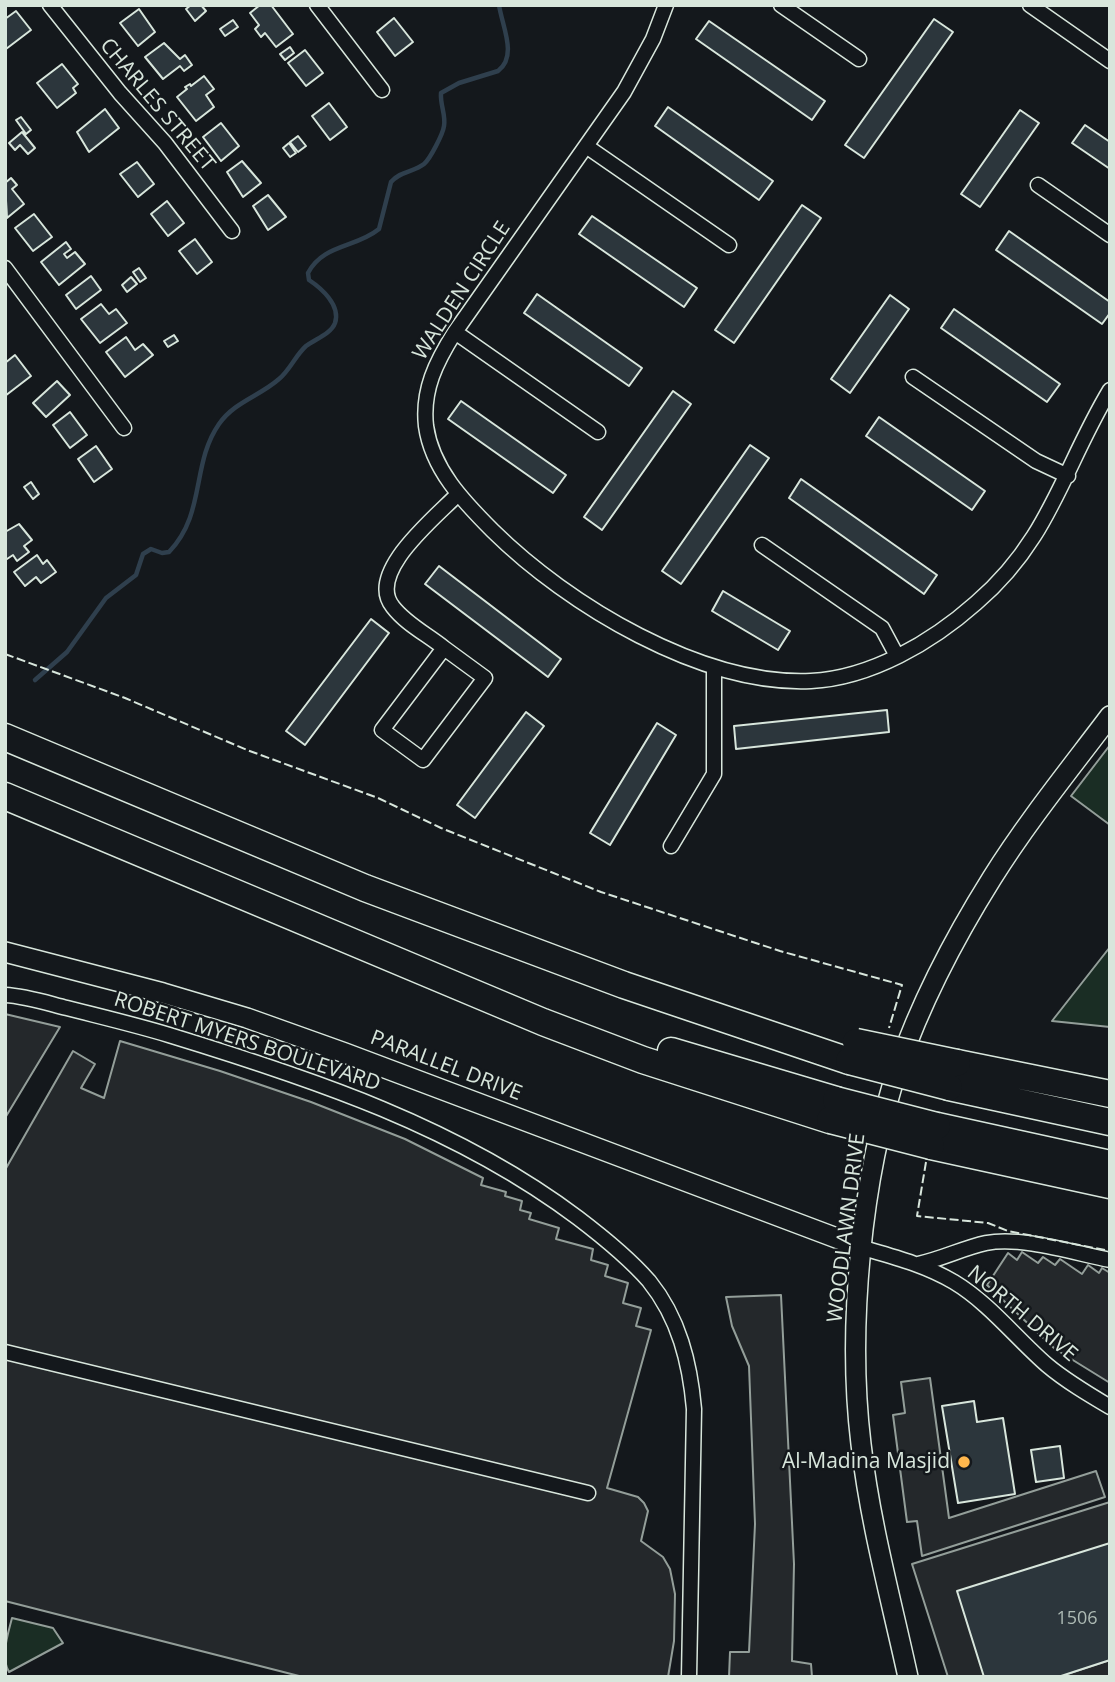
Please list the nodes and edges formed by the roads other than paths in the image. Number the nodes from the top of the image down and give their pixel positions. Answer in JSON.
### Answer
{"nodes":[{"id":1,"x":50,"y":5,"type":"edge"},
{"id":2,"x":317,"y":5,"type":"edge"},
{"id":3,"x":666,"y":5,"type":"edge"},
{"id":4,"x":781,"y":5,"type":"edge"},
{"id":5,"x":1030,"y":5,"type":"edge"},
{"id":6,"x":859,"y":59,"type":"dead end"},
{"id":7,"x":1110,"y":61,"type":"edge"},
{"id":8,"x":382,"y":90,"type":"dead end"},
{"id":9,"x":586,"y":146,"type":"junction"},
{"id":10,"x":1038,"y":184,"type":"dead end"},
{"id":11,"x":232,"y":231,"type":"dead end"},
{"id":12,"x":1110,"y":235,"type":"edge"},
{"id":13,"x":729,"y":245,"type":"dead end"},
{"id":14,"x":5,"y":268,"type":"edge"},
{"id":15,"x":455,"y":332,"type":"junction"},
{"id":16,"x":913,"y":377,"type":"dead end"},
{"id":17,"x":1110,"y":390,"type":"edge"},
{"id":18,"x":124,"y":428,"type":"dead end"},
{"id":19,"x":598,"y":432,"type":"dead end"},
{"id":20,"x":1068,"y":476,"type":"junction"},
{"id":21,"x":458,"y":494,"type":"junction"},
{"id":22,"x":762,"y":545,"type":"dead end"},
{"id":23,"x":444,"y":648,"type":"junction"},
{"id":24,"x":897,"y":656,"type":"junction"},
{"id":25,"x":714,"y":667,"type":"junction"},
{"id":26,"x":1110,"y":716,"type":"edge"},
{"id":27,"x":5,"y":737,"type":"edge"},
{"id":28,"x":5,"y":796,"type":"edge"},
{"id":29,"x":671,"y":846,"type":"dead end"},
{"id":30,"x":5,"y":952,"type":"edge"},
{"id":31,"x":5,"y":995,"type":"edge"},
{"id":32,"x":953,"y":1075,"type":"junction"},
{"id":33,"x":1110,"y":1094,"type":"edge"},
{"id":34,"x":1110,"y":1122,"type":"edge"},
{"id":35,"x":934,"y":1136,"type":"junction"},
{"id":36,"x":1110,"y":1164,"type":"edge"},
{"id":37,"x":1110,"y":1185,"type":"edge"},
{"id":38,"x":863,"y":1248,"type":"junction"},
{"id":39,"x":1110,"y":1260,"type":"edge"},
{"id":40,"x":918,"y":1264,"type":"junction"},
{"id":41,"x":5,"y":1352,"type":"edge"},
{"id":42,"x":1110,"y":1406,"type":"edge"},
{"id":43,"x":588,"y":1493,"type":"dead end"},
{"id":44,"x":689,"y":1677,"type":"edge"},
{"id":45,"x":908,"y":1677,"type":"edge"}],
"edges":[{"from":1,"to":11,"type":"street","name":"CHARLES STREET"},
{"from":2,"to":8,"type":"street"},
{"from":3,"to":9,"type":"street","name":"WALDEN CIRCLE"},
{"from":4,"to":6,"type":"street"},
{"from":5,"to":7,"type":"street"},
{"from":9,"to":13,"type":"street"},
{"from":9,"to":15,"type":"street","name":"WALDEN CIRCLE"},
{"from":10,"to":12,"type":"street"},
{"from":14,"to":18,"type":"street"},
{"from":15,"to":19,"type":"street"},
{"from":15,"to":21,"type":"street","name":"WALDEN CIRCLE"},
{"from":16,"to":20,"type":"street"},
{"from":17,"to":20,"type":"street","name":"WALDEN CIRCLE"},
{"from":20,"to":24,"type":"street","name":"WALDEN CIRCLE"},
{"from":21,"to":23,"type":"street"},
{"from":21,"to":25,"type":"street","name":"WALDEN CIRCLE"},
{"from":22,"to":24,"type":"street"},
{"from":23,"to":23,"type":"street"},
{"from":24,"to":25,"type":"street","name":"WALDEN CIRCLE"},
{"from":25,"to":29,"type":"street"},
{"from":26,"to":38,"type":"main road","name":"WOODLAWN DRIVE"},
{"from":27,"to":32,"type":"highway","bridge":true},
{"from":28,"to":35,"type":"highway","bridge":true},
{"from":30,"to":38,"type":"main road","name":"PARALLEL DRIVE"},
{"from":31,"to":44,"type":"street","name":"ROBERT MYERS BOULEVARD"},
{"from":32,"to":33,"type":"highway"},
{"from":32,"to":34,"type":"highway"},
{"from":35,"to":36,"type":"highway"},
{"from":35,"to":37,"type":"highway"},
{"from":38,"to":40,"type":"street","name":"NORTH DRIVE"},
{"from":38,"to":45,"type":"main road","name":"WOODLAWN DRIVE"},
{"from":39,"to":40,"type":"street"},
{"from":40,"to":42,"type":"street","name":"NORTH DRIVE"},
{"from":41,"to":43,"type":"street"}]}
